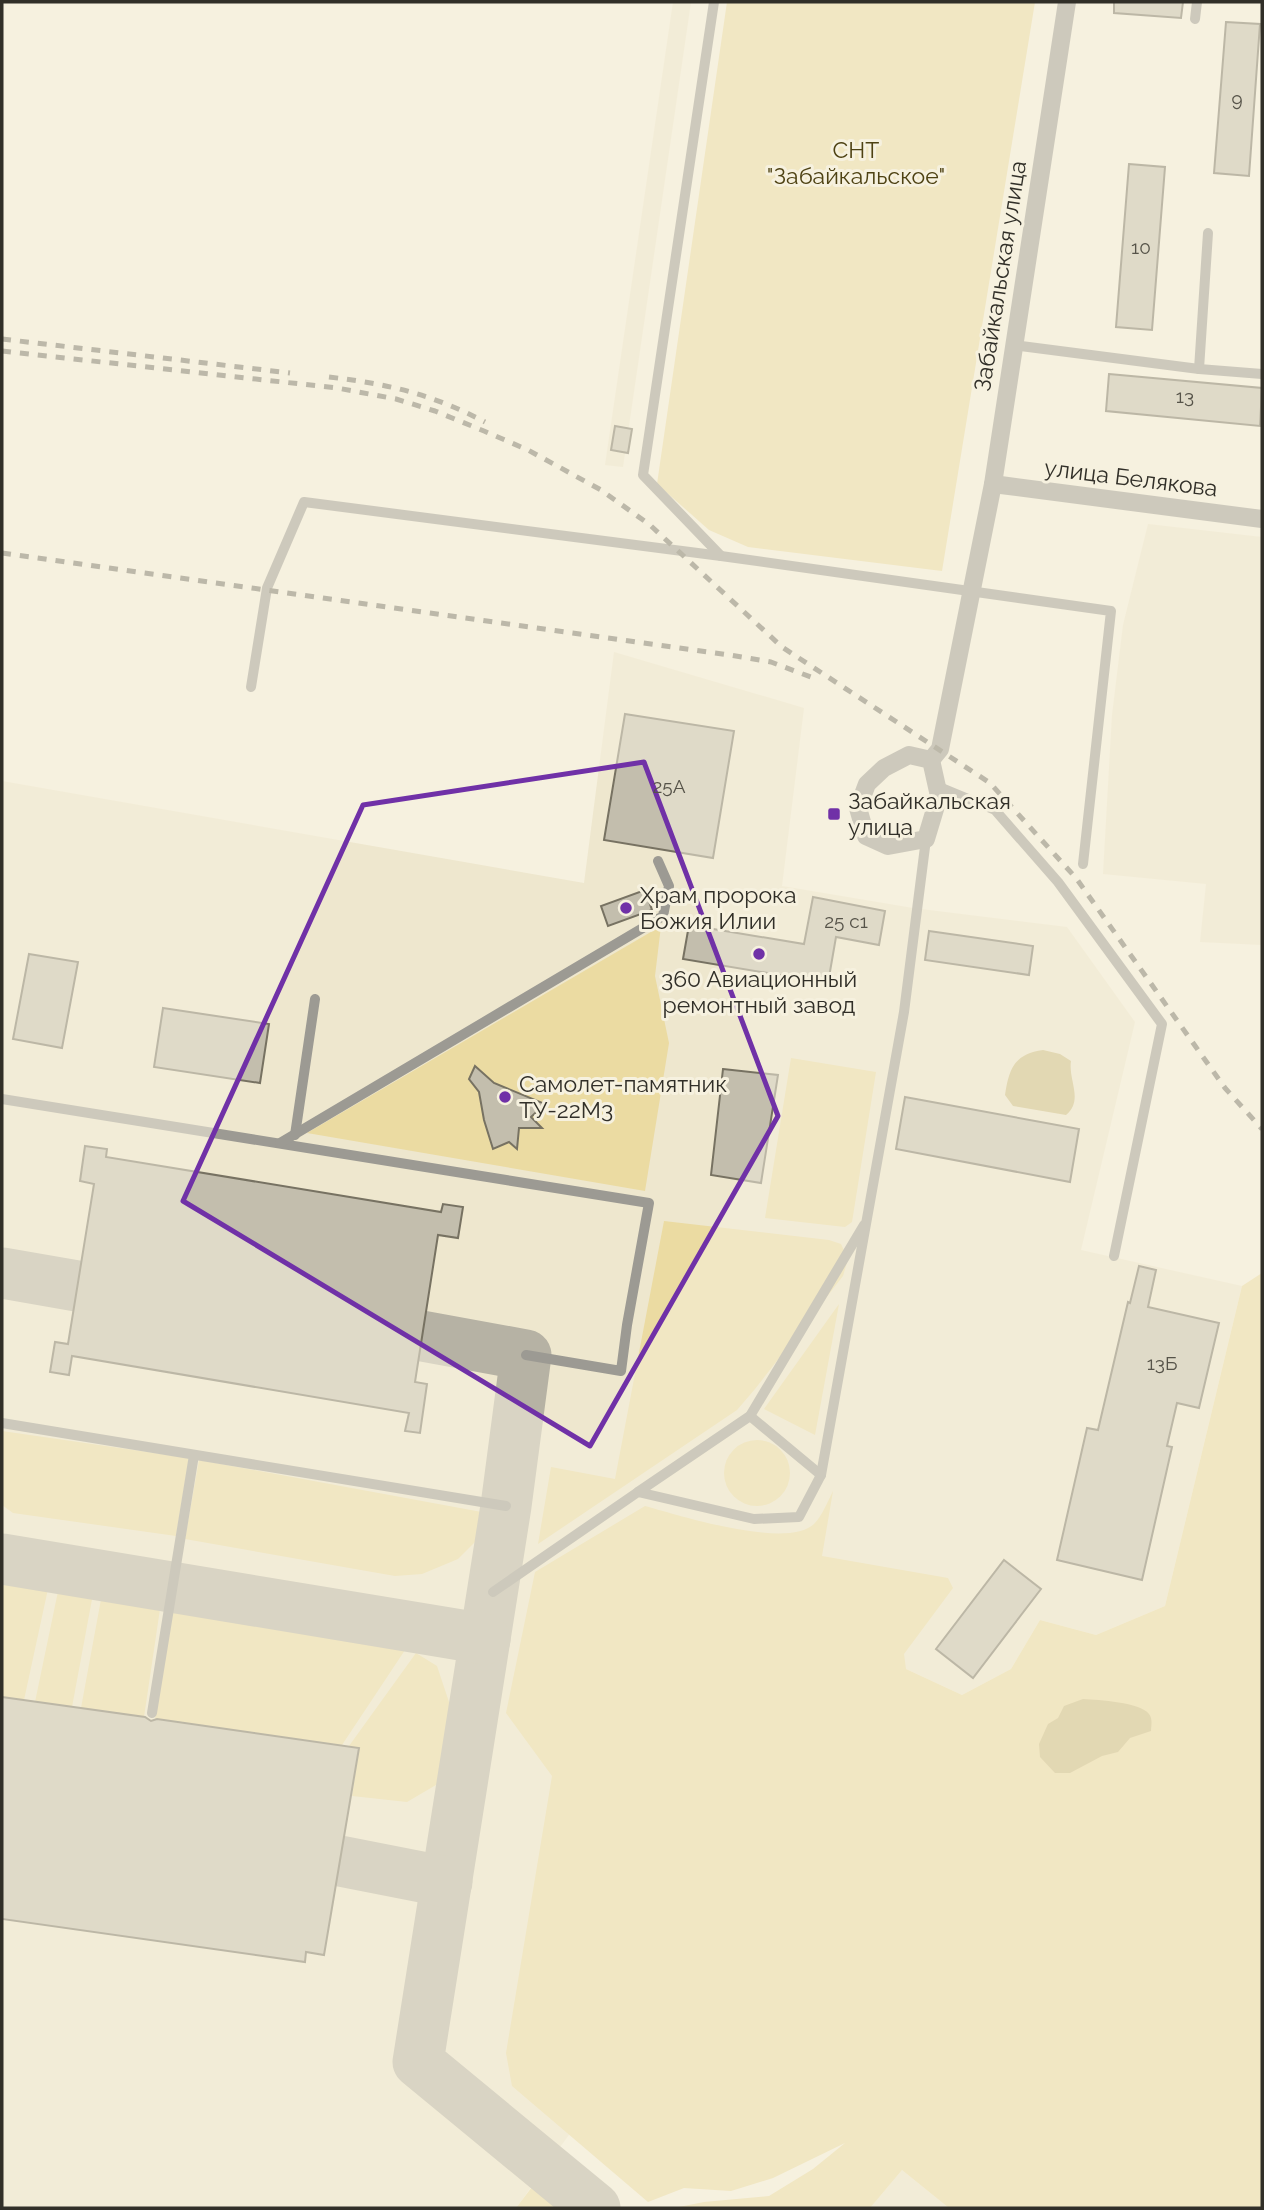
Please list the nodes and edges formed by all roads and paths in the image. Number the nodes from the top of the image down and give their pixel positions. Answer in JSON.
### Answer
{"nodes":[{"id":1,"x":713,"y":2,"type":"edge"},
{"id":2,"x":1067,"y":2,"type":"edge"},
{"id":3,"x":1197,"y":2,"type":"edge"},
{"id":4,"x":1195,"y":19,"type":"dead end"},
{"id":5,"x":1209,"y":233,"type":"dead end"},
{"id":6,"x":1013,"y":345,"type":"junction"},
{"id":7,"x":1199,"y":369,"type":"junction"},
{"id":8,"x":1262,"y":374,"type":"edge"},
{"id":9,"x":993,"y":484,"type":"junction"},
{"id":10,"x":1262,"y":520,"type":"edge"},
{"id":11,"x":721,"y":556,"type":"junction"},
{"id":12,"x":972,"y":591,"type":"junction"},
{"id":13,"x":251,"y":687,"type":"dead end"},
{"id":14,"x":931,"y":760,"type":"junction"},
{"id":15,"x":937,"y":786,"type":"junction"},
{"id":16,"x":926,"y":839,"type":"junction"},
{"id":17,"x":658,"y":861,"type":"dead end"},
{"id":18,"x":1083,"y":864,"type":"dead end"},
{"id":19,"x":315,"y":999,"type":"dead end"},
{"id":20,"x":2,"y":1099,"type":"edge"},
{"id":21,"x":295,"y":1135,"type":"junction"},
{"id":22,"x":280,"y":1143,"type":"junction"},
{"id":23,"x":868,"y":1220,"type":"junction"},
{"id":24,"x":1114,"y":1256,"type":"dead end"},
{"id":25,"x":526,"y":1355,"type":"dead end"},
{"id":26,"x":750,"y":1416,"type":"junction"},
{"id":27,"x":2,"y":1423,"type":"edge"},
{"id":28,"x":194,"y":1455,"type":"junction"},
{"id":29,"x":821,"y":1475,"type":"junction"},
{"id":30,"x":638,"y":1492,"type":"junction"},
{"id":31,"x":506,"y":1506,"type":"dead end"},
{"id":32,"x":493,"y":1592,"type":"dead end"},
{"id":33,"x":152,"y":1713,"type":"dead end"}],
"edges":[{"from":1,"to":11,"type":"lane"},
{"from":2,"to":6,"type":"street","name":"Забайкальская улица"},
{"from":3,"to":4,"type":"lane"},
{"from":5,"to":7,"type":"lane"},
{"from":6,"to":7,"type":"lane"},
{"from":6,"to":9,"type":"street","name":"Забайкальская улица"},
{"from":7,"to":8,"type":"lane"},
{"from":9,"to":10,"type":"street","name":"улица Белякова"},
{"from":9,"to":12,"type":"street","name":"Забайкальская улица"},
{"from":11,"to":12,"type":"lane"},
{"from":11,"to":13,"type":"lane"},
{"from":12,"to":14,"type":"street","name":"Забайкальская улица"},
{"from":12,"to":18,"type":"lane"},
{"from":14,"to":15,"type":"street"},
{"from":14,"to":16,"type":"street"},
{"from":15,"to":16,"type":"street"},
{"from":15,"to":24,"type":"lane"},
{"from":16,"to":23,"type":"lane"},
{"from":17,"to":21,"type":"lane"},
{"from":19,"to":21,"type":"lane"},
{"from":20,"to":22,"type":"lane"},
{"from":21,"to":22,"type":"lane"},
{"from":22,"to":25,"type":"lane"},
{"from":23,"to":26,"type":"lane"},
{"from":23,"to":29,"type":"lane"},
{"from":26,"to":29,"type":"lane"},
{"from":26,"to":30,"type":"lane"},
{"from":27,"to":28,"type":"lane"},
{"from":28,"to":31,"type":"lane"},
{"from":28,"to":33,"type":"lane"},
{"from":29,"to":30,"type":"lane"},
{"from":30,"to":32,"type":"lane"}]}
